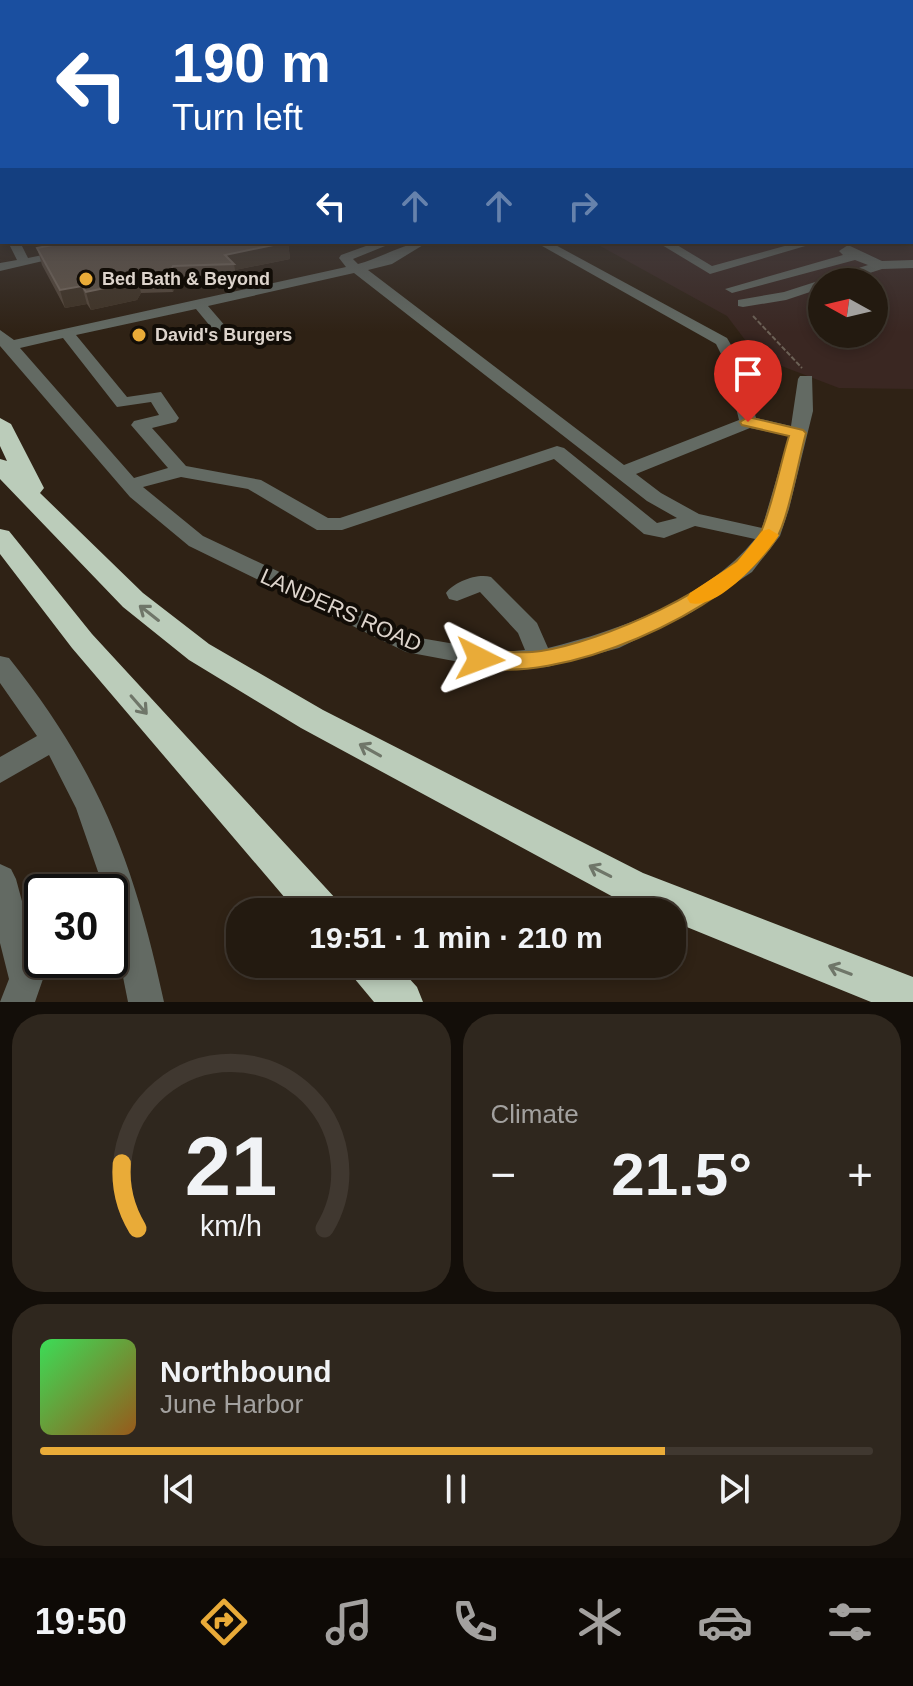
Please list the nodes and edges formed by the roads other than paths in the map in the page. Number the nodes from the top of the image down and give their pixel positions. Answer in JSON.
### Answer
{"nodes":[{"id":1,"x":15,"y":244,"type":"edge"},
{"id":2,"x":384,"y":244,"type":"edge"},
{"id":3,"x":418,"y":244,"type":"edge"},
{"id":4,"x":545,"y":244,"type":"edge"},
{"id":5,"x":666,"y":244,"type":"edge"},
{"id":6,"x":806,"y":244,"type":"edge"},
{"id":7,"x":841,"y":246,"type":"edge"},
{"id":8,"x":76,"y":253,"type":"edge"},
{"id":9,"x":24,"y":262,"type":"junction"},
{"id":10,"x":913,"y":264,"type":"edge"},
{"id":11,"x":881,"y":265,"type":"junction"},
{"id":12,"x":0,"y":267,"type":"edge"},
{"id":13,"x":872,"y":268,"type":"edge"},
{"id":14,"x":355,"y":269,"type":"junction"},
{"id":15,"x":898,"y":269,"type":"junction"},
{"id":16,"x":913,"y":275,"type":"edge"},
{"id":17,"x":760,"y":282,"type":"junction"},
{"id":18,"x":732,"y":289,"type":"dead end"},
{"id":19,"x":808,"y":289,"type":"edge"},
{"id":20,"x":786,"y":296,"type":"junction"},
{"id":21,"x":743,"y":303,"type":"road end"},
{"id":22,"x":199,"y":304,"type":"junction"},
{"id":23,"x":66,"y":333,"type":"junction"},
{"id":24,"x":225,"y":335,"type":"dead end"},
{"id":25,"x":4,"y":340,"type":"edge"},
{"id":26,"x":806,"y":379,"type":"road end"},
{"id":27,"x":748,"y":422,"type":"junction"},
{"id":28,"x":0,"y":424,"type":"edge"},
{"id":29,"x":798,"y":433,"type":"junction"},
{"id":30,"x":585,"y":443,"type":"junction"},
{"id":31,"x":557,"y":452,"type":"junction"},
{"id":32,"x":0,"y":466,"type":"edge"},
{"id":33,"x":180,"y":471,"type":"junction"},
{"id":34,"x":623,"y":472,"type":"junction"},
{"id":35,"x":130,"y":485,"type":"junction"},
{"id":36,"x":40,"y":505,"type":"junction"},
{"id":37,"x":693,"y":519,"type":"junction"},
{"id":38,"x":769,"y":536,"type":"junction"},
{"id":39,"x":0,"y":537,"type":"edge"},
{"id":40,"x":0,"y":559,"type":"edge"},
{"id":41,"x":44,"y":592,"type":"junction"},
{"id":42,"x":457,"y":593,"type":"dead end"},
{"id":43,"x":540,"y":659,"type":"junction"},
{"id":44,"x":0,"y":665,"type":"edge"},
{"id":45,"x":54,"y":739,"type":"junction"},
{"id":46,"x":0,"y":771,"type":"edge"},
{"id":47,"x":0,"y":879,"type":"edge"},
{"id":48,"x":310,"y":898,"type":"edge"},
{"id":49,"x":381,"y":978,"type":"edge"},
{"id":50,"x":913,"y":998,"type":"edge"},
{"id":51,"x":17,"y":1002,"type":"edge"},
{"id":52,"x":146,"y":1002,"type":"edge"},
{"id":53,"x":402,"y":1002,"type":"edge"}],
"edges":[{"from":1,"to":9,"type":"street"},
{"from":2,"to":14,"type":"street"},
{"from":3,"to":14,"type":"street"},
{"from":4,"to":27,"type":"street"},
{"from":5,"to":6,"type":"street"},
{"from":7,"to":11,"type":"street"},
{"from":7,"to":17,"type":"street"},
{"from":8,"to":9,"type":"street"},
{"from":9,"to":12,"type":"street"},
{"from":10,"to":15,"type":"street"},
{"from":11,"to":13,"type":"street"},
{"from":11,"to":15,"type":"street"},
{"from":14,"to":22,"type":"street"},
{"from":14,"to":30,"type":"street"},
{"from":15,"to":16,"type":"street"},
{"from":17,"to":18,"type":"street"},
{"from":17,"to":20,"type":"street"},
{"from":19,"to":20,"type":"street"},
{"from":20,"to":21,"type":"street"},
{"from":22,"to":23,"type":"street"},
{"from":22,"to":24,"type":"street"},
{"from":23,"to":25,"type":"street"},
{"from":23,"to":33,"type":"street"},
{"from":25,"to":35,"type":"street","name":"LANDERS ROAD"},
{"from":26,"to":29,"type":"street","name":"LANDERS ROAD"},
{"from":27,"to":29,"type":"street"},
{"from":27,"to":34,"type":"street"},
{"from":28,"to":36,"type":"highway"},
{"from":29,"to":38,"type":"street","name":"LANDERS ROAD"},
{"from":30,"to":31,"type":"street"},
{"from":30,"to":34,"type":"street"},
{"from":31,"to":33,"type":"street"},
{"from":31,"to":37,"type":"street"},
{"from":32,"to":36,"type":"highway"},
{"from":33,"to":35,"type":"street"},
{"from":34,"to":37,"type":"street"},
{"from":35,"to":43,"type":"street","name":"LANDERS ROAD"},
{"from":50,"to":36,"type":"highway","one_way":true},
{"from":37,"to":38,"type":"street"},
{"from":38,"to":43,"type":"street","name":"LANDERS ROAD"},
{"from":39,"to":41,"type":"highway"},
{"from":40,"to":41,"type":"highway"},
{"from":41,"to":48,"type":"highway","one_way":true},
{"from":42,"to":43,"type":"street"},
{"from":44,"to":45,"type":"street"},
{"from":45,"to":46,"type":"street"},
{"from":45,"to":52,"type":"street"},
{"from":47,"to":51,"type":"street"},
{"from":49,"to":53,"type":"highway"}]}
